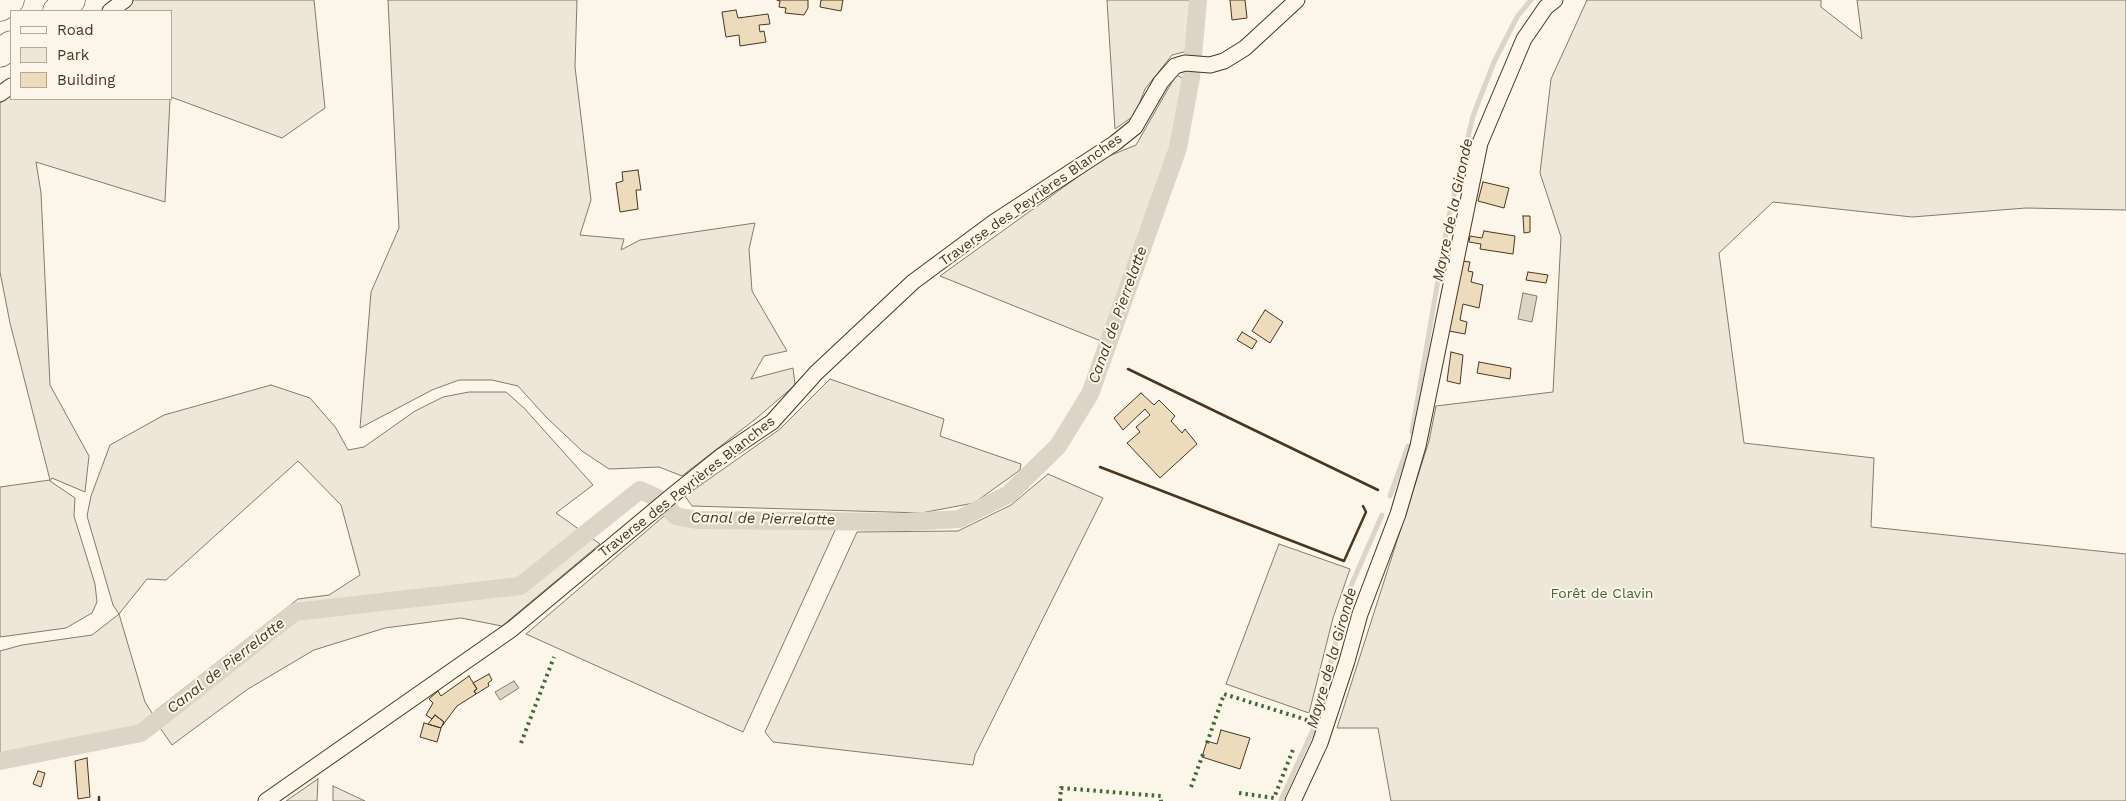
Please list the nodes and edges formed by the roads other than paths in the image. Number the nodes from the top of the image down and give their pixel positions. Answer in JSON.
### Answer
{"nodes":[{"id":1,"x":10,"y":0,"type":"edge"},
{"id":2,"x":71,"y":0,"type":"edge"},
{"id":3,"x":125,"y":0,"type":"edge"},
{"id":4,"x":1297,"y":0,"type":"edge"},
{"id":5,"x":1555,"y":0,"type":"edge"},
{"id":6,"x":0,"y":7,"type":"edge"},
{"id":7,"x":58,"y":10,"type":"edge"},
{"id":8,"x":111,"y":10,"type":"edge"},
{"id":9,"x":10,"y":45,"type":"edge"},
{"id":10,"x":0,"y":53,"type":"edge"},
{"id":11,"x":266,"y":801,"type":"edge"},
{"id":12,"x":1292,"y":801,"type":"edge"}],
"edges":[{"from":1,"to":6,"type":"highway"},
{"from":2,"to":7,"type":"highway"},
{"from":3,"to":8,"type":"street"},
{"from":4,"to":11,"type":"street","name":"Traverse des Peyrières Blanches"},
{"from":5,"to":12,"type":"street"},
{"from":9,"to":10,"type":"highway"}]}
